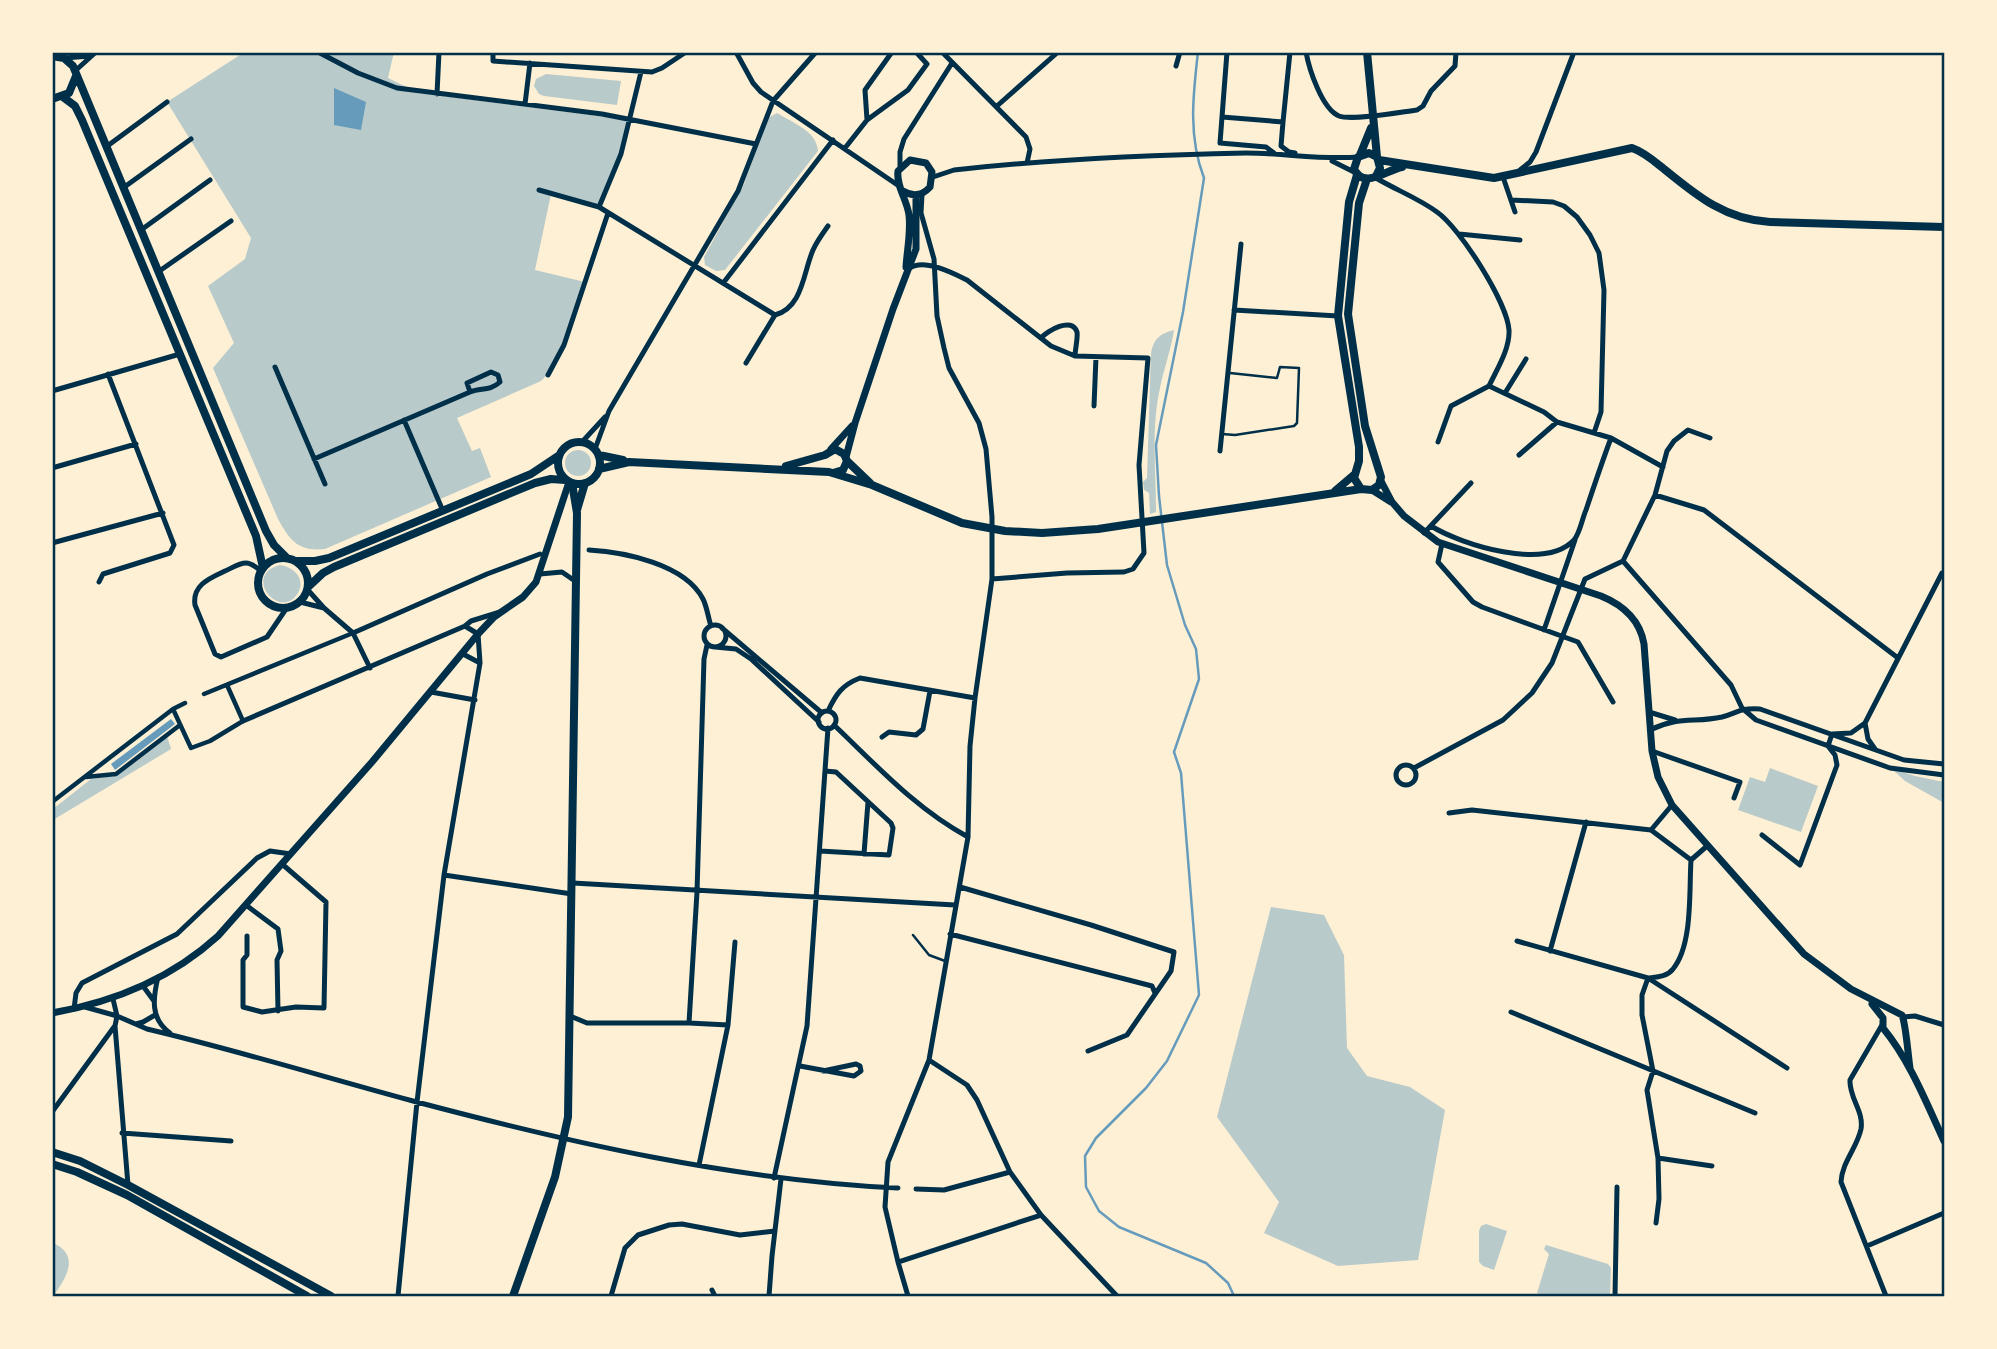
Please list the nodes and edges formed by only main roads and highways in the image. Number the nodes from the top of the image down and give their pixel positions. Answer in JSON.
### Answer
{"nodes":[{"id":1,"x":1367,"y":52,"type":"edge"},
{"id":2,"x":57,"y":55,"type":"edge"},
{"id":3,"x":75,"y":74,"type":"junction"},
{"id":4,"x":56,"y":99,"type":"edge"},
{"id":5,"x":1372,"y":118,"type":"junction"},
{"id":6,"x":1359,"y":156,"type":"junction"},
{"id":7,"x":1378,"y":159,"type":"junction"},
{"id":8,"x":1407,"y":166,"type":"junction"},
{"id":9,"x":1356,"y":174,"type":"junction"},
{"id":10,"x":1373,"y":177,"type":"junction"},
{"id":11,"x":1944,"y":227,"type":"edge"},
{"id":12,"x":597,"y":452,"type":"junction"},
{"id":13,"x":828,"y":452,"type":"junction"},
{"id":14,"x":558,"y":456,"type":"junction"},
{"id":15,"x":846,"y":459,"type":"junction"},
{"id":16,"x":629,"y":462,"type":"junction"},
{"id":17,"x":776,"y":468,"type":"junction"},
{"id":18,"x":1377,"y":468,"type":"junction"},
{"id":19,"x":599,"y":469,"type":"junction"},
{"id":20,"x":1356,"y":471,"type":"junction"},
{"id":21,"x":832,"y":473,"type":"junction"},
{"id":22,"x":569,"y":482,"type":"junction"},
{"id":23,"x":585,"y":483,"type":"junction"},
{"id":24,"x":873,"y":485,"type":"junction"},
{"id":25,"x":1361,"y":489,"type":"junction"},
{"id":26,"x":1329,"y":494,"type":"junction"},
{"id":27,"x":577,"y":513,"type":"junction"},
{"id":28,"x":291,"y":560,"type":"junction"},
{"id":29,"x":262,"y":569,"type":"junction"},
{"id":30,"x":307,"y":588,"type":"junction"},
{"id":31,"x":52,"y":1152,"type":"edge"},
{"id":32,"x":52,"y":1164,"type":"edge"},
{"id":33,"x":307,"y":1297,"type":"edge"},
{"id":34,"x":331,"y":1297,"type":"edge"},
{"id":35,"x":513,"y":1297,"type":"edge"}],
"edges":[{"from":1,"to":5,"type":"main road"},
{"from":2,"to":3,"type":"main road"},
{"from":3,"to":4,"type":"main road"},
{"from":3,"to":28,"type":"main road"},
{"from":4,"to":29,"type":"main road"},
{"from":5,"to":6,"type":"main road"},
{"from":5,"to":7,"type":"main road"},
{"from":6,"to":7,"type":"main road"},
{"from":6,"to":9,"type":"main road"},
{"from":7,"to":8,"type":"main road"},
{"from":7,"to":10,"type":"main road"},
{"from":8,"to":10,"type":"main road"},
{"from":8,"to":11,"type":"main road"},
{"from":9,"to":10,"type":"main road"},
{"from":9,"to":20,"type":"main road"},
{"from":10,"to":18,"type":"main road"},
{"from":12,"to":14,"type":"main road"},
{"from":12,"to":16,"type":"main road"},
{"from":12,"to":19,"type":"main road"},
{"from":13,"to":15,"type":"main road"},
{"from":13,"to":17,"type":"main road"},
{"from":13,"to":21,"type":"main road"},
{"from":14,"to":22,"type":"main road"},
{"from":14,"to":28,"type":"main road"},
{"from":15,"to":21,"type":"main road"},
{"from":15,"to":24,"type":"main road"},
{"from":16,"to":17,"type":"main road"},
{"from":16,"to":19,"type":"main road"},
{"from":17,"to":21,"type":"main road"},
{"from":18,"to":20,"type":"main road"},
{"from":18,"to":25,"type":"main road"},
{"from":19,"to":23,"type":"main road"},
{"from":20,"to":25,"type":"main road"},
{"from":20,"to":26,"type":"main road"},
{"from":21,"to":24,"type":"main road"},
{"from":22,"to":23,"type":"main road"},
{"from":22,"to":27,"type":"main road"},
{"from":22,"to":30,"type":"main road"},
{"from":23,"to":27,"type":"main road"},
{"from":24,"to":26,"type":"main road"},
{"from":25,"to":26,"type":"main road"},
{"from":27,"to":35,"type":"main road"},
{"from":28,"to":29,"type":"main road"},
{"from":28,"to":30,"type":"main road"},
{"from":29,"to":30,"type":"main road"},
{"from":31,"to":34,"type":"main road"},
{"from":32,"to":33,"type":"main road"}]}
